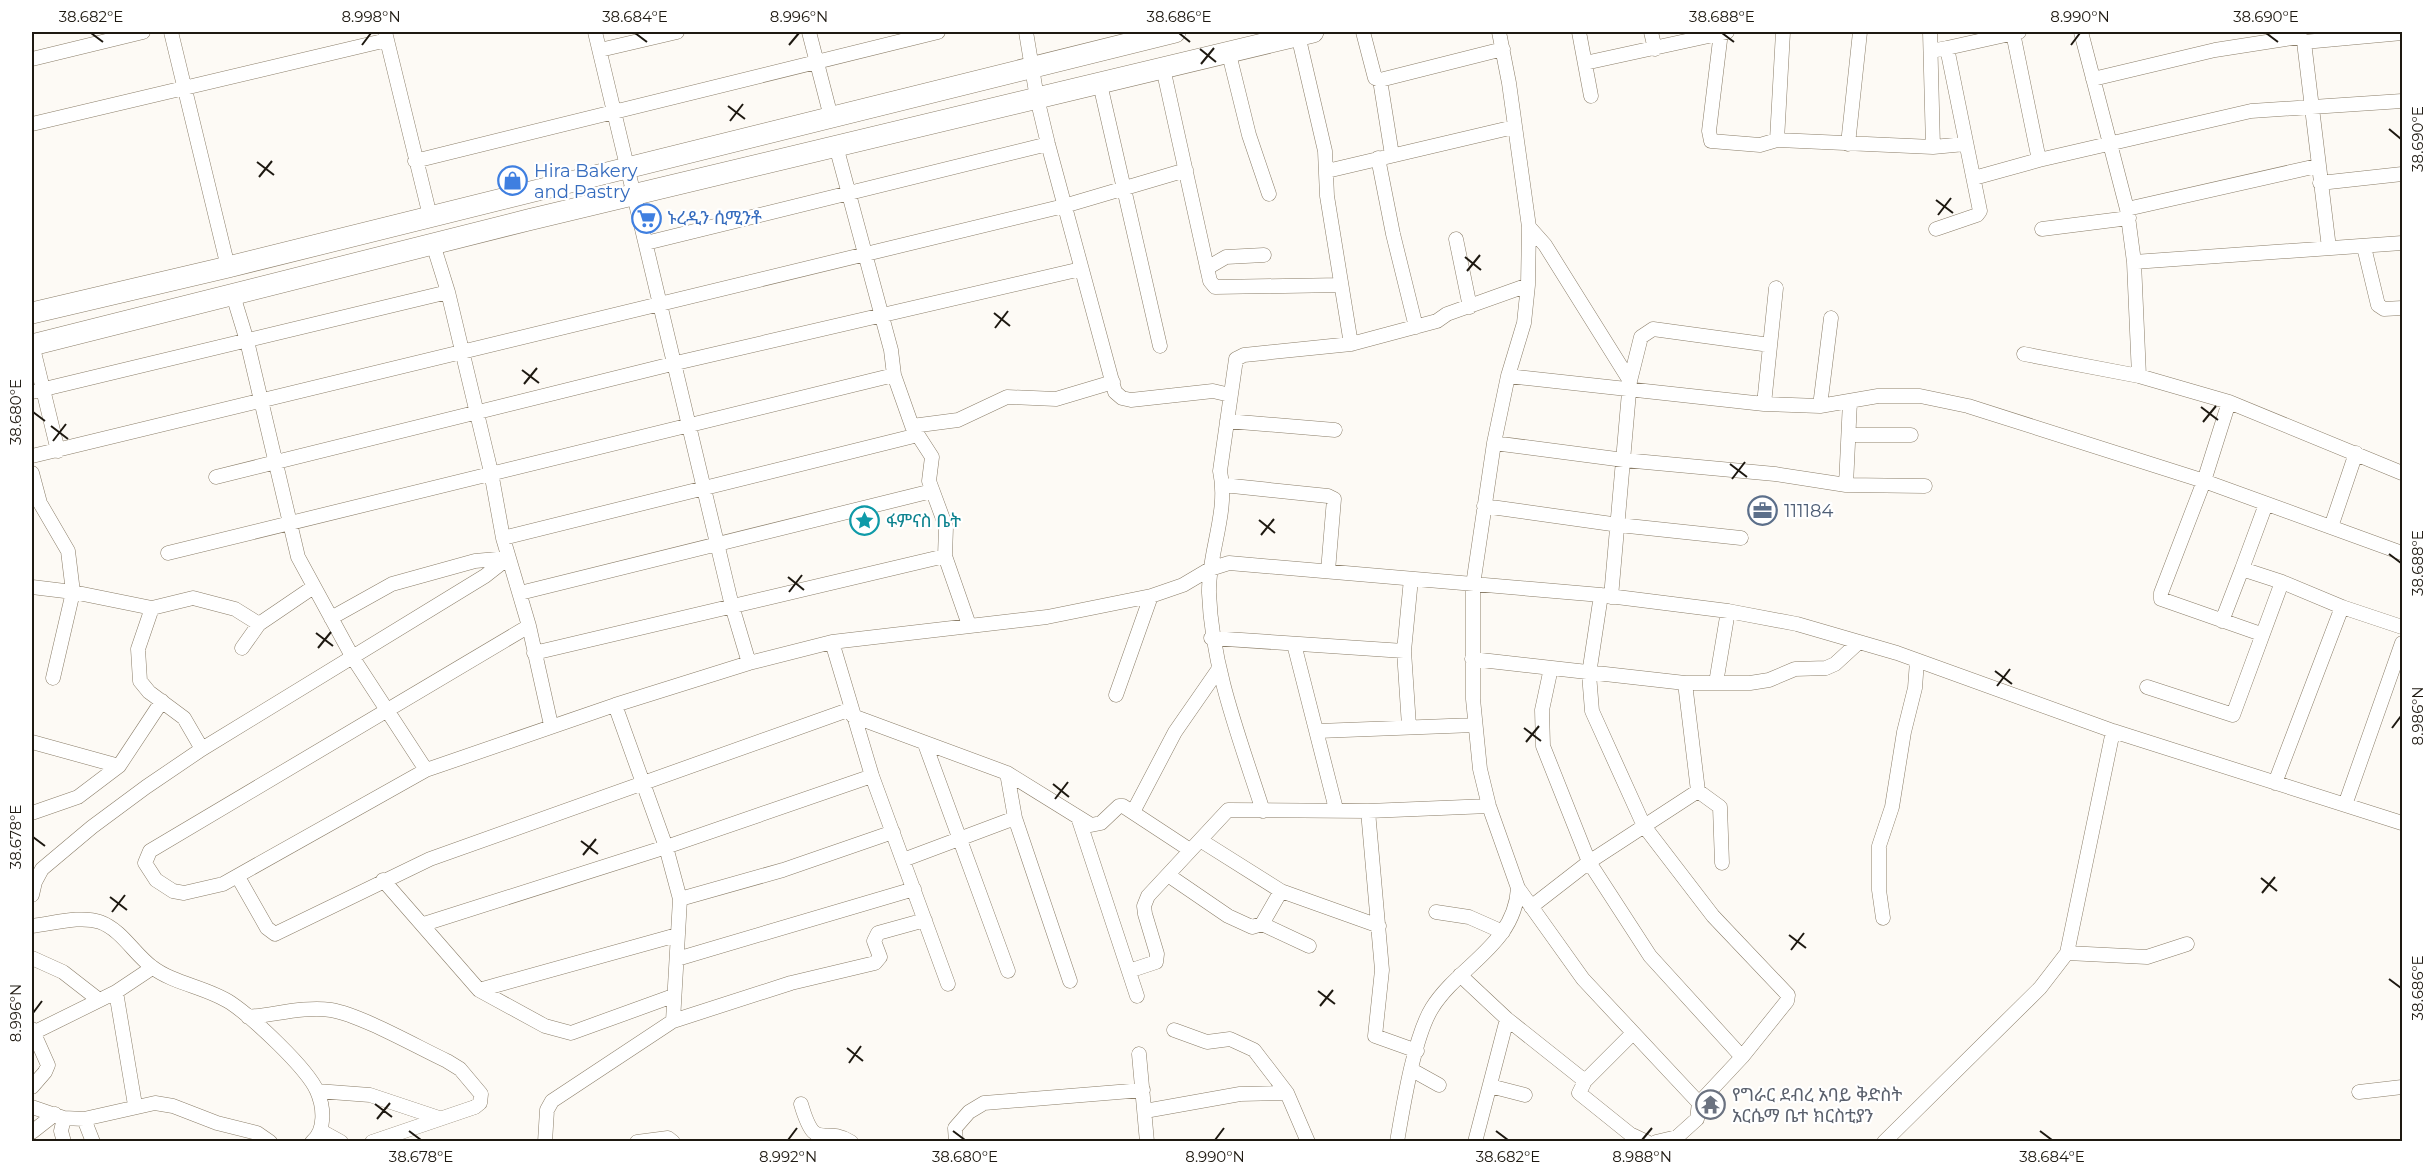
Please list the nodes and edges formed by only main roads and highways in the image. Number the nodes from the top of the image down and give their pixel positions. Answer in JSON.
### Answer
{"nodes":[{"id":1,"x":1175,"y":32,"type":"edge"},
{"id":2,"x":1306,"y":33,"type":"edge"},
{"id":3,"x":32,"y":313,"type":"edge"},
{"id":4,"x":32,"y":344,"type":"edge"}],
"edges":[{"from":1,"to":3,"type":"highway"},
{"from":2,"to":4,"type":"highway"}]}
